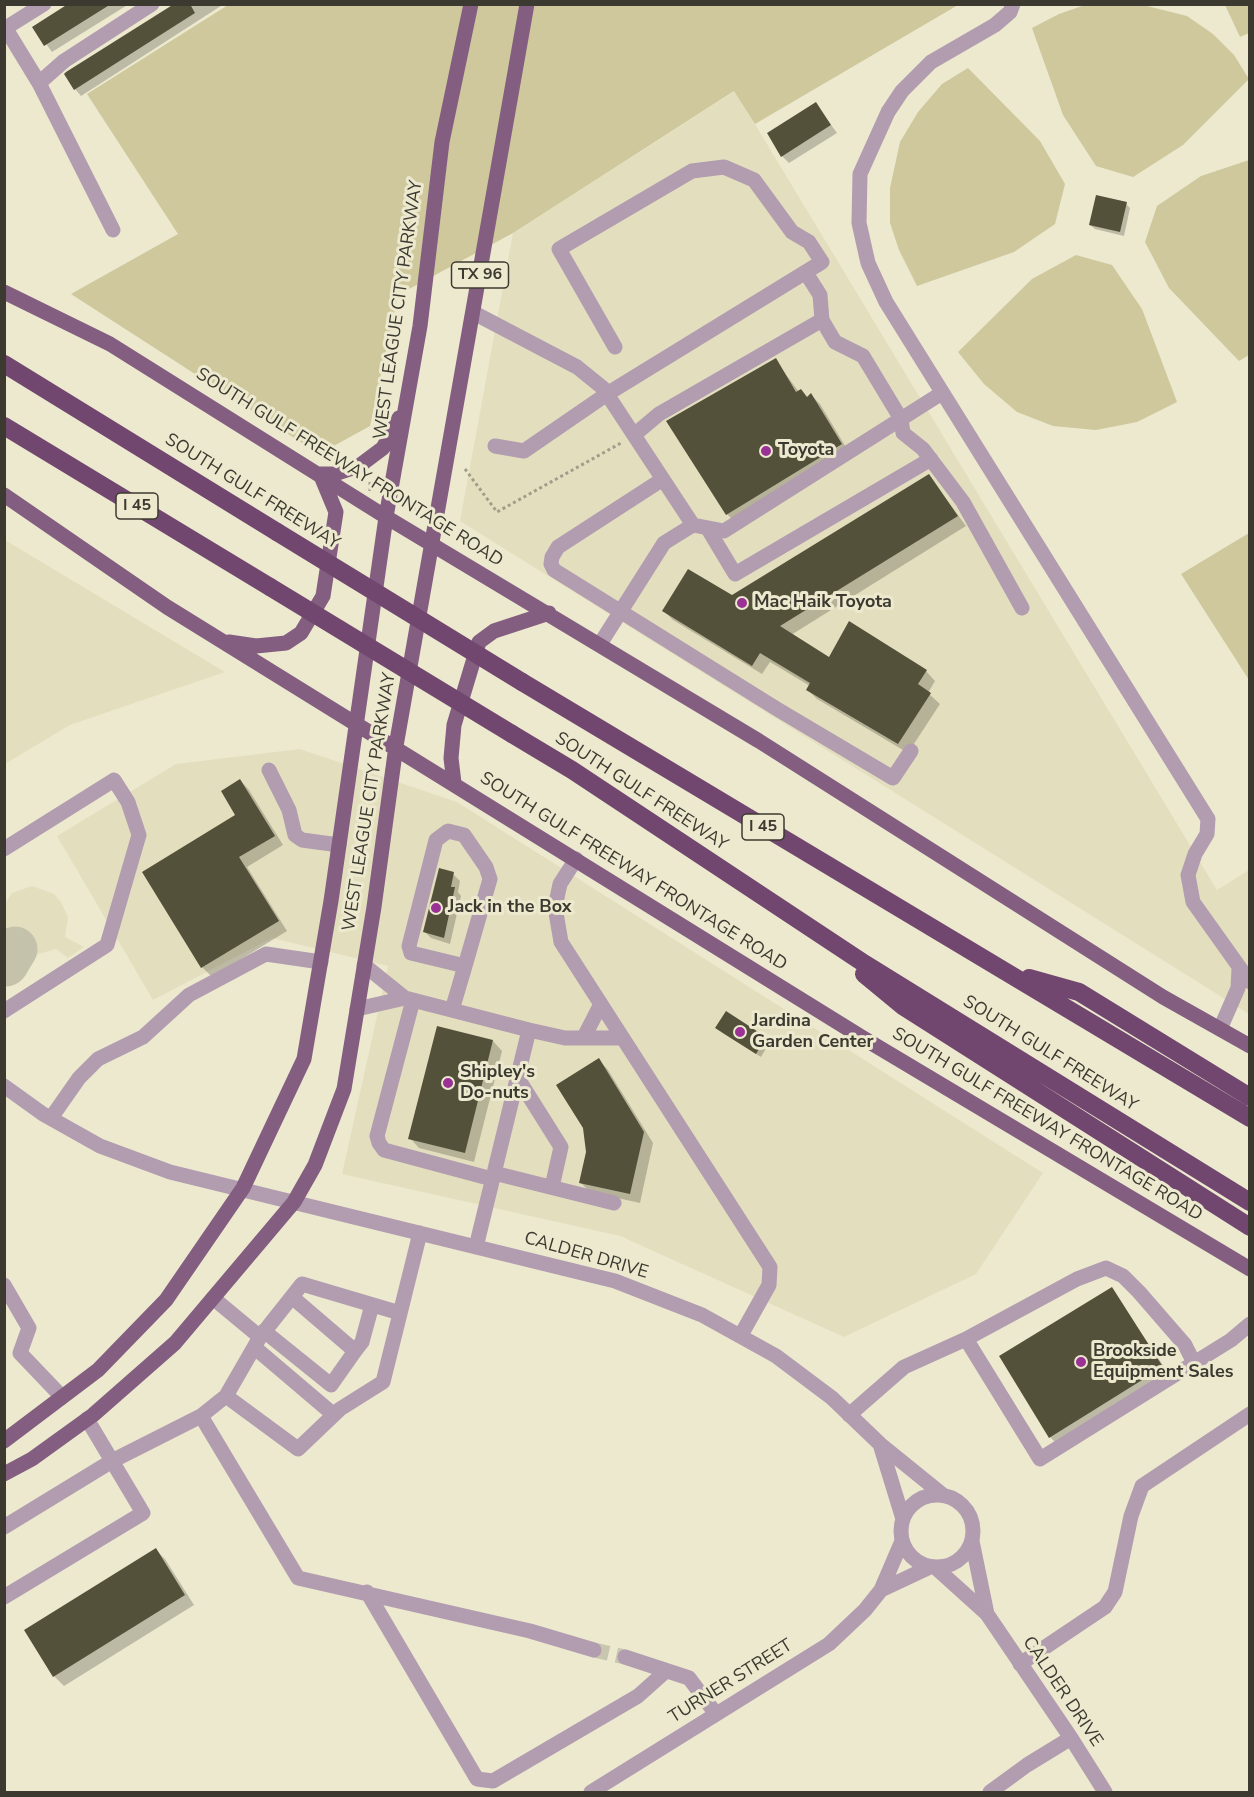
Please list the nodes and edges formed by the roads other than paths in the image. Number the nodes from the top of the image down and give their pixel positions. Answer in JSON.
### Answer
{"nodes":[{"id":1,"x":44,"y":4,"type":"edge"},
{"id":2,"x":152,"y":4,"type":"edge"},
{"id":3,"x":471,"y":4,"type":"edge"},
{"id":4,"x":527,"y":4,"type":"edge"},
{"id":5,"x":1013,"y":4,"type":"edge"},
{"id":6,"x":5,"y":29,"type":"edge"},
{"id":7,"x":39,"y":83,"type":"junction"},
{"id":8,"x":113,"y":230,"type":"dead end"},
{"id":9,"x":806,"y":273,"type":"junction"},
{"id":10,"x":4,"y":292,"type":"edge"},
{"id":11,"x":474,"y":313,"type":"junction"},
{"id":12,"x":822,"y":320,"type":"junction"},
{"id":13,"x":615,"y":347,"type":"dead end"},
{"id":14,"x":4,"y":364,"type":"edge"},
{"id":15,"x":942,"y":393,"type":"junction"},
{"id":16,"x":607,"y":394,"type":"junction"},
{"id":17,"x":405,"y":408,"type":"junction"},
{"id":18,"x":901,"y":419,"type":"junction"},
{"id":19,"x":4,"y":426,"type":"edge"},
{"id":20,"x":634,"y":435,"type":"junction"},
{"id":21,"x":495,"y":446,"type":"dead end"},
{"id":22,"x":931,"y":459,"type":"junction"},
{"id":23,"x":319,"y":475,"type":"junction"},
{"id":24,"x":663,"y":479,"type":"junction"},
{"id":25,"x":4,"y":495,"type":"edge"},
{"id":26,"x":386,"y":517,"type":"junction"},
{"id":27,"x":700,"y":527,"type":"junction"},
{"id":28,"x":432,"y":545,"type":"junction"},
{"id":29,"x":1022,"y":608,"type":"dead end"},
{"id":30,"x":621,"y":611,"type":"junction"},
{"id":31,"x":549,"y":613,"type":"junction"},
{"id":32,"x":223,"y":641,"type":"junction"},
{"id":33,"x":600,"y":644,"type":"junction"},
{"id":34,"x":357,"y":723,"type":"junction"},
{"id":35,"x":396,"y":746,"type":"junction"},
{"id":36,"x":911,"y":751,"type":"dead end"},
{"id":37,"x":269,"y":770,"type":"dead end"},
{"id":38,"x":454,"y":783,"type":"junction"},
{"id":39,"x":339,"y":845,"type":"junction"},
{"id":40,"x":4,"y":849,"type":"edge"},
{"id":41,"x":576,"y":859,"type":"junction"},
{"id":42,"x":783,"y":909,"type":"junction"},
{"id":43,"x":321,"y":962,"type":"junction"},
{"id":44,"x":364,"y":965,"type":"junction"},
{"id":45,"x":465,"y":966,"type":"junction"},
{"id":46,"x":1239,"y":968,"type":"junction"},
{"id":47,"x":1004,"y":971,"type":"junction"},
{"id":48,"x":1250,"y":982,"type":"edge"},
{"id":49,"x":409,"y":999,"type":"junction"},
{"id":50,"x":601,"y":1004,"type":"junction"},
{"id":51,"x":357,"y":1009,"type":"junction"},
{"id":52,"x":452,"y":1010,"type":"junction"},
{"id":53,"x":4,"y":1011,"type":"edge"},
{"id":54,"x":1220,"y":1029,"type":"junction"},
{"id":55,"x":529,"y":1030,"type":"junction"},
{"id":56,"x":584,"y":1037,"type":"junction"},
{"id":57,"x":622,"y":1038,"type":"junction"},
{"id":58,"x":1250,"y":1046,"type":"edge"},
{"id":59,"x":517,"y":1077,"type":"junction"},
{"id":60,"x":4,"y":1086,"type":"edge"},
{"id":61,"x":1250,"y":1097,"type":"edge"},
{"id":62,"x":51,"y":1118,"type":"junction"},
{"id":63,"x":1250,"y":1118,"type":"edge"},
{"id":64,"x":493,"y":1176,"type":"junction"},
{"id":65,"x":552,"y":1187,"type":"junction"},
{"id":66,"x":243,"y":1188,"type":"junction"},
{"id":67,"x":294,"y":1202,"type":"junction"},
{"id":68,"x":1250,"y":1202,"type":"edge"},
{"id":69,"x":614,"y":1203,"type":"dead end"},
{"id":70,"x":1250,"y":1227,"type":"edge"},
{"id":71,"x":420,"y":1233,"type":"junction"},
{"id":72,"x":476,"y":1247,"type":"junction"},
{"id":73,"x":1250,"y":1269,"type":"edge"},
{"id":74,"x":4,"y":1285,"type":"edge"},
{"id":75,"x":292,"y":1297,"type":"junction"},
{"id":76,"x":213,"y":1298,"type":"junction"},
{"id":77,"x":372,"y":1305,"type":"junction"},
{"id":78,"x":400,"y":1313,"type":"junction"},
{"id":79,"x":1250,"y":1324,"type":"edge"},
{"id":80,"x":741,"y":1335,"type":"junction"},
{"id":81,"x":259,"y":1338,"type":"junction"},
{"id":82,"x":966,"y":1339,"type":"junction"},
{"id":83,"x":354,"y":1351,"type":"junction"},
{"id":84,"x":1194,"y":1363,"type":"junction"},
{"id":85,"x":226,"y":1396,"type":"junction"},
{"id":86,"x":62,"y":1397,"type":"junction"},
{"id":87,"x":1250,"y":1414,"type":"edge"},
{"id":88,"x":333,"y":1415,"type":"junction"},
{"id":89,"x":849,"y":1415,"type":"junction"},
{"id":90,"x":201,"y":1416,"type":"junction"},
{"id":91,"x":87,"y":1419,"type":"junction"},
{"id":92,"x":4,"y":1441,"type":"edge"},
{"id":93,"x":880,"y":1444,"type":"junction"},
{"id":94,"x":112,"y":1461,"type":"junction"},
{"id":95,"x":4,"y":1474,"type":"edge"},
{"id":96,"x":943,"y":1495,"type":"junction"},
{"id":97,"x":903,"y":1519,"type":"junction"},
{"id":98,"x":4,"y":1527,"type":"edge"},
{"id":99,"x":902,"y":1541,"type":"junction"},
{"id":100,"x":972,"y":1541,"type":"junction"},
{"id":101,"x":933,"y":1567,"type":"junction"},
{"id":102,"x":881,"y":1590,"type":"junction"},
{"id":103,"x":367,"y":1592,"type":"junction"},
{"id":104,"x":4,"y":1597,"type":"edge"},
{"id":105,"x":987,"y":1614,"type":"junction"},
{"id":106,"x":594,"y":1650,"type":"tunnel mouth"},
{"id":107,"x":625,"y":1657,"type":"tunnel mouth"},
{"id":108,"x":1020,"y":1664,"type":"junction"},
{"id":109,"x":666,"y":1671,"type":"junction"},
{"id":110,"x":716,"y":1713,"type":"junction"},
{"id":111,"x":1071,"y":1738,"type":"junction"},
{"id":112,"x":591,"y":1792,"type":"edge"},
{"id":113,"x":990,"y":1792,"type":"edge"},
{"id":114,"x":1105,"y":1792,"type":"edge"}],
"edges":[{"from":1,"to":6,"type":"street"},
{"from":2,"to":7,"type":"street"},
{"from":3,"to":17,"type":"main road","name":"WEST LEAGUE CITY PARKWAY","number":"TX 96"},
{"from":4,"to":11,"type":"main road","name":"WEST LEAGUE CITY PARKWAY","number":"TX 96"},
{"from":5,"to":15,"type":"street"},
{"from":6,"to":7,"type":"street"},
{"from":7,"to":8,"type":"street"},
{"from":9,"to":12,"type":"street"},
{"from":9,"to":13,"type":"street"},
{"from":9,"to":16,"type":"street"},
{"from":10,"to":23,"type":"main road","name":"SOUTH GULF FREEWAY FRONTAGE ROAD"},
{"from":11,"to":16,"type":"street"},
{"from":11,"to":28,"type":"main road","name":"WEST LEAGUE CITY PARKWAY","number":"TX 96"},
{"from":12,"to":18,"type":"street"},
{"from":12,"to":20,"type":"street"},
{"from":14,"to":47,"type":"highway","name":"SOUTH GULF FREEWAY","number":"I 45","bridge":true},
{"from":15,"to":18,"type":"street"},
{"from":15,"to":46,"type":"street"},
{"from":16,"to":20,"type":"street"},
{"from":16,"to":21,"type":"street"},
{"from":17,"to":23,"type":"main road"},
{"from":17,"to":26,"type":"main road","name":"WEST LEAGUE CITY PARKWAY","number":"TX 96"},
{"from":18,"to":22,"type":"street"},
{"from":18,"to":27,"type":"street"},
{"from":19,"to":42,"type":"highway","name":"SOUTH GULF FREEWAY","number":"I 45","bridge":true},
{"from":20,"to":24,"type":"street"},
{"from":22,"to":27,"type":"street"},
{"from":22,"to":29,"type":"street"},
{"from":23,"to":26,"type":"main road","name":"SOUTH GULF FREEWAY FRONTAGE ROAD"},
{"from":23,"to":32,"type":"main road"},
{"from":24,"to":27,"type":"street"},
{"from":24,"to":30,"type":"street"},
{"from":25,"to":32,"type":"main road","name":"SOUTH GULF FREEWAY FRONTAGE ROAD"},
{"from":26,"to":28,"type":"main road","name":"SOUTH GULF FREEWAY FRONTAGE ROAD"},
{"from":26,"to":34,"type":"main road","name":"WEST LEAGUE CITY PARKWAY","number":"TX 96"},
{"from":27,"to":30,"type":"street"},
{"from":28,"to":31,"type":"main road","name":"SOUTH GULF FREEWAY FRONTAGE ROAD"},
{"from":28,"to":35,"type":"main road","name":"WEST LEAGUE CITY PARKWAY","number":"TX 96"},
{"from":30,"to":33,"type":"street"},
{"from":30,"to":36,"type":"street"},
{"from":31,"to":33,"type":"main road","name":"SOUTH GULF FREEWAY FRONTAGE ROAD"},
{"from":31,"to":38,"type":"main road"},
{"from":32,"to":34,"type":"main road","name":"SOUTH GULF FREEWAY FRONTAGE ROAD"},
{"from":33,"to":54,"type":"main road","name":"SOUTH GULF FREEWAY FRONTAGE ROAD"},
{"from":34,"to":35,"type":"main road","name":"SOUTH GULF FREEWAY FRONTAGE ROAD"},
{"from":34,"to":39,"type":"main road","name":"WEST LEAGUE CITY PARKWAY"},
{"from":35,"to":38,"type":"main road","name":"SOUTH GULF FREEWAY FRONTAGE ROAD"},
{"from":35,"to":44,"type":"main road","name":"WEST LEAGUE CITY PARKWAY"},
{"from":37,"to":39,"type":"street"},
{"from":38,"to":41,"type":"main road","name":"SOUTH GULF FREEWAY FRONTAGE ROAD"},
{"from":39,"to":43,"type":"main road","name":"WEST LEAGUE CITY PARKWAY"},
{"from":40,"to":53,"type":"street"},
{"from":41,"to":50,"type":"street"},
{"from":41,"to":73,"type":"main road","name":"SOUTH GULF FREEWAY FRONTAGE ROAD"},
{"from":42,"to":68,"type":"highway","name":"SOUTH GULF FREEWAY","number":"I 45"},
{"from":42,"to":70,"type":"highway"},
{"from":43,"to":62,"type":"street"},
{"from":43,"to":66,"type":"main road","name":"WEST LEAGUE CITY PARKWAY"},
{"from":44,"to":49,"type":"street"},
{"from":44,"to":51,"type":"main road","name":"WEST LEAGUE CITY PARKWAY"},
{"from":45,"to":45,"type":"street"},
{"from":45,"to":52,"type":"street"},
{"from":46,"to":48,"type":"street"},
{"from":46,"to":54,"type":"street"},
{"from":47,"to":61,"type":"highway"},
{"from":47,"to":63,"type":"highway","name":"SOUTH GULF FREEWAY","number":"I 45"},
{"from":49,"to":51,"type":"street"},
{"from":49,"to":52,"type":"street"},
{"from":49,"to":64,"type":"street"},
{"from":50,"to":56,"type":"street"},
{"from":50,"to":57,"type":"street"},
{"from":51,"to":67,"type":"main road","name":"WEST LEAGUE CITY PARKWAY"},
{"from":52,"to":55,"type":"street"},
{"from":54,"to":58,"type":"main road","name":"SOUTH GULF FREEWAY FRONTAGE ROAD"},
{"from":55,"to":56,"type":"street"},
{"from":55,"to":59,"type":"street"},
{"from":56,"to":57,"type":"street"},
{"from":57,"to":80,"type":"street"},
{"from":59,"to":64,"type":"street"},
{"from":59,"to":65,"type":"street"},
{"from":60,"to":62,"type":"street","name":"CALDER DRIVE"},
{"from":62,"to":66,"type":"street","name":"CALDER DRIVE"},
{"from":64,"to":65,"type":"street"},
{"from":64,"to":72,"type":"street"},
{"from":65,"to":69,"type":"street"},
{"from":66,"to":67,"type":"street","name":"CALDER DRIVE"},
{"from":66,"to":86,"type":"main road","name":"WEST LEAGUE CITY PARKWAY"},
{"from":67,"to":71,"type":"street","name":"CALDER DRIVE"},
{"from":67,"to":76,"type":"main road","name":"WEST LEAGUE CITY PARKWAY"},
{"from":71,"to":72,"type":"street","name":"CALDER DRIVE"},
{"from":71,"to":78,"type":"street"},
{"from":72,"to":80,"type":"street","name":"CALDER DRIVE"},
{"from":74,"to":86,"type":"street"},
{"from":75,"to":77,"type":"street"},
{"from":75,"to":81,"type":"street"},
{"from":75,"to":83,"type":"street"},
{"from":76,"to":81,"type":"street"},
{"from":76,"to":91,"type":"main road","name":"WEST LEAGUE CITY PARKWAY"},
{"from":77,"to":78,"type":"street"},
{"from":77,"to":83,"type":"street"},
{"from":78,"to":88,"type":"street"},
{"from":79,"to":84,"type":"street"},
{"from":80,"to":89,"type":"street","name":"CALDER DRIVE"},
{"from":81,"to":83,"type":"street"},
{"from":81,"to":85,"type":"street"},
{"from":81,"to":88,"type":"street"},
{"from":82,"to":84,"type":"street"},
{"from":82,"to":84,"type":"street"},
{"from":82,"to":89,"type":"street"},
{"from":85,"to":88,"type":"street"},
{"from":85,"to":90,"type":"street"},
{"from":86,"to":92,"type":"main road","name":"WEST LEAGUE CITY PARKWAY"},
{"from":87,"to":108,"type":"street"},
{"from":89,"to":93,"type":"street","name":"CALDER DRIVE"},
{"from":90,"to":94,"type":"street"},
{"from":90,"to":103,"type":"street"},
{"from":91,"to":94,"type":"street"},
{"from":91,"to":95,"type":"main road","name":"WEST LEAGUE CITY PARKWAY"},
{"from":93,"to":96,"type":"street","name":"CALDER DRIVE"},
{"from":93,"to":97,"type":"street","name":"CALDER DRIVE"},
{"from":94,"to":98,"type":"street"},
{"from":94,"to":104,"type":"street"},
{"from":96,"to":97,"type":"street"},
{"from":96,"to":100,"type":"street"},
{"from":97,"to":99,"type":"street"},
{"from":99,"to":101,"type":"street"},
{"from":99,"to":102,"type":"street","name":"TURNER STREET"},
{"from":100,"to":101,"type":"street"},
{"from":100,"to":105,"type":"street","name":"CALDER DRIVE"},
{"from":101,"to":102,"type":"street","name":"TURNER STREET"},
{"from":101,"to":105,"type":"street","name":"CALDER DRIVE"},
{"from":102,"to":110,"type":"street","name":"TURNER STREET"},
{"from":103,"to":106,"type":"street"},
{"from":103,"to":109,"type":"street"},
{"from":105,"to":108,"type":"street","name":"CALDER DRIVE"},
{"from":107,"to":109,"type":"street"},
{"from":108,"to":111,"type":"street","name":"CALDER DRIVE"},
{"from":109,"to":110,"type":"street"},
{"from":110,"to":112,"type":"street","name":"TURNER STREET"},
{"from":111,"to":113,"type":"street"},
{"from":111,"to":114,"type":"street","name":"CALDER DRIVE"}]}
